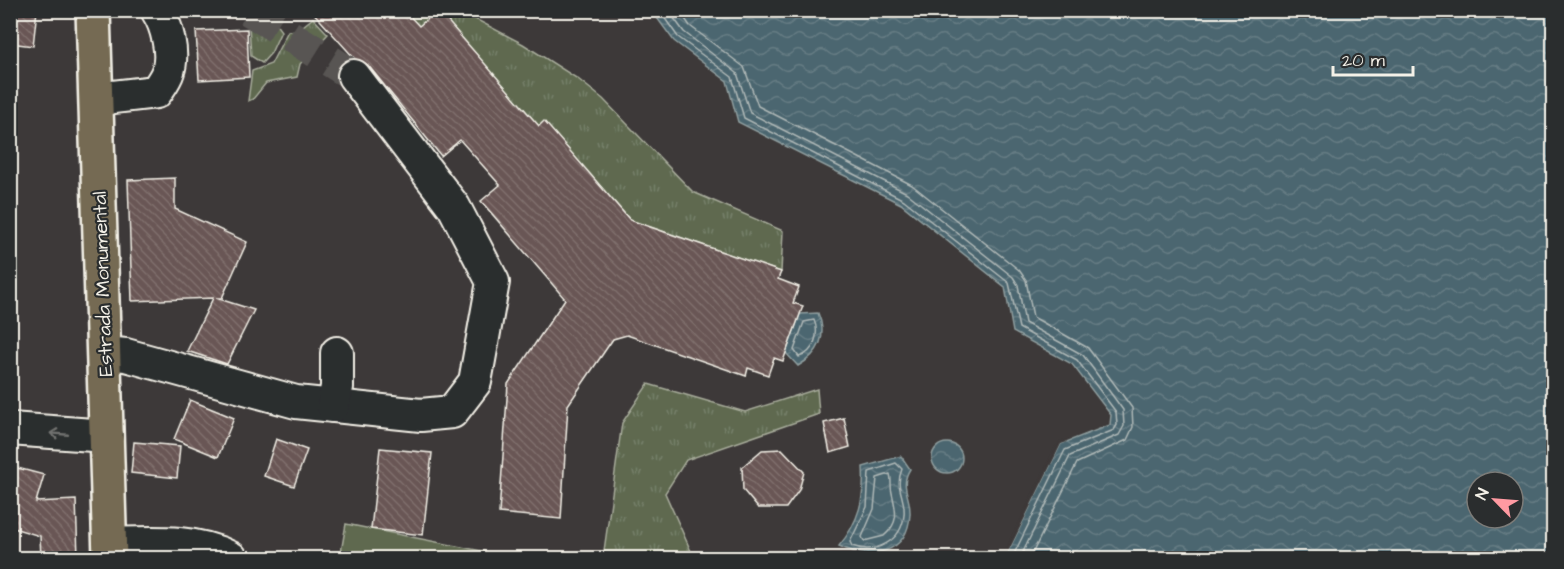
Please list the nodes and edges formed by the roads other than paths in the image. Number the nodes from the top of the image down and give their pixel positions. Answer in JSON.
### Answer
{"nodes":[{"id":1,"x":93,"y":10,"type":"edge"},
{"id":2,"x":157,"y":10,"type":"edge"},
{"id":3,"x":354,"y":76,"type":"tunnel mouth"},
{"id":4,"x":96,"y":99,"type":"junction"},
{"id":5,"x":337,"y":352,"type":"dead end"},
{"id":6,"x":105,"y":353,"type":"junction"},
{"id":7,"x":333,"y":406,"type":"junction"},
{"id":8,"x":10,"y":429,"type":"edge"},
{"id":9,"x":107,"y":436,"type":"junction"},
{"id":10,"x":110,"y":551,"type":"edge"},
{"id":11,"x":231,"y":558,"type":"edge"}],
"edges":[{"from":1,"to":4,"type":"main road","name":"Estrada Monumental"},
{"from":2,"to":4,"type":"street"},
{"from":3,"to":7,"type":"street"},
{"from":4,"to":6,"type":"main road","name":"Estrada Monumental"},
{"from":5,"to":7,"type":"street"},
{"from":6,"to":7,"type":"street"},
{"from":6,"to":9,"type":"main road","name":"Estrada Monumental"},
{"from":9,"to":8,"type":"street","one_way":true},
{"from":9,"to":10,"type":"main road","name":"Estrada Monumental"},
{"from":10,"to":11,"type":"street"}]}
